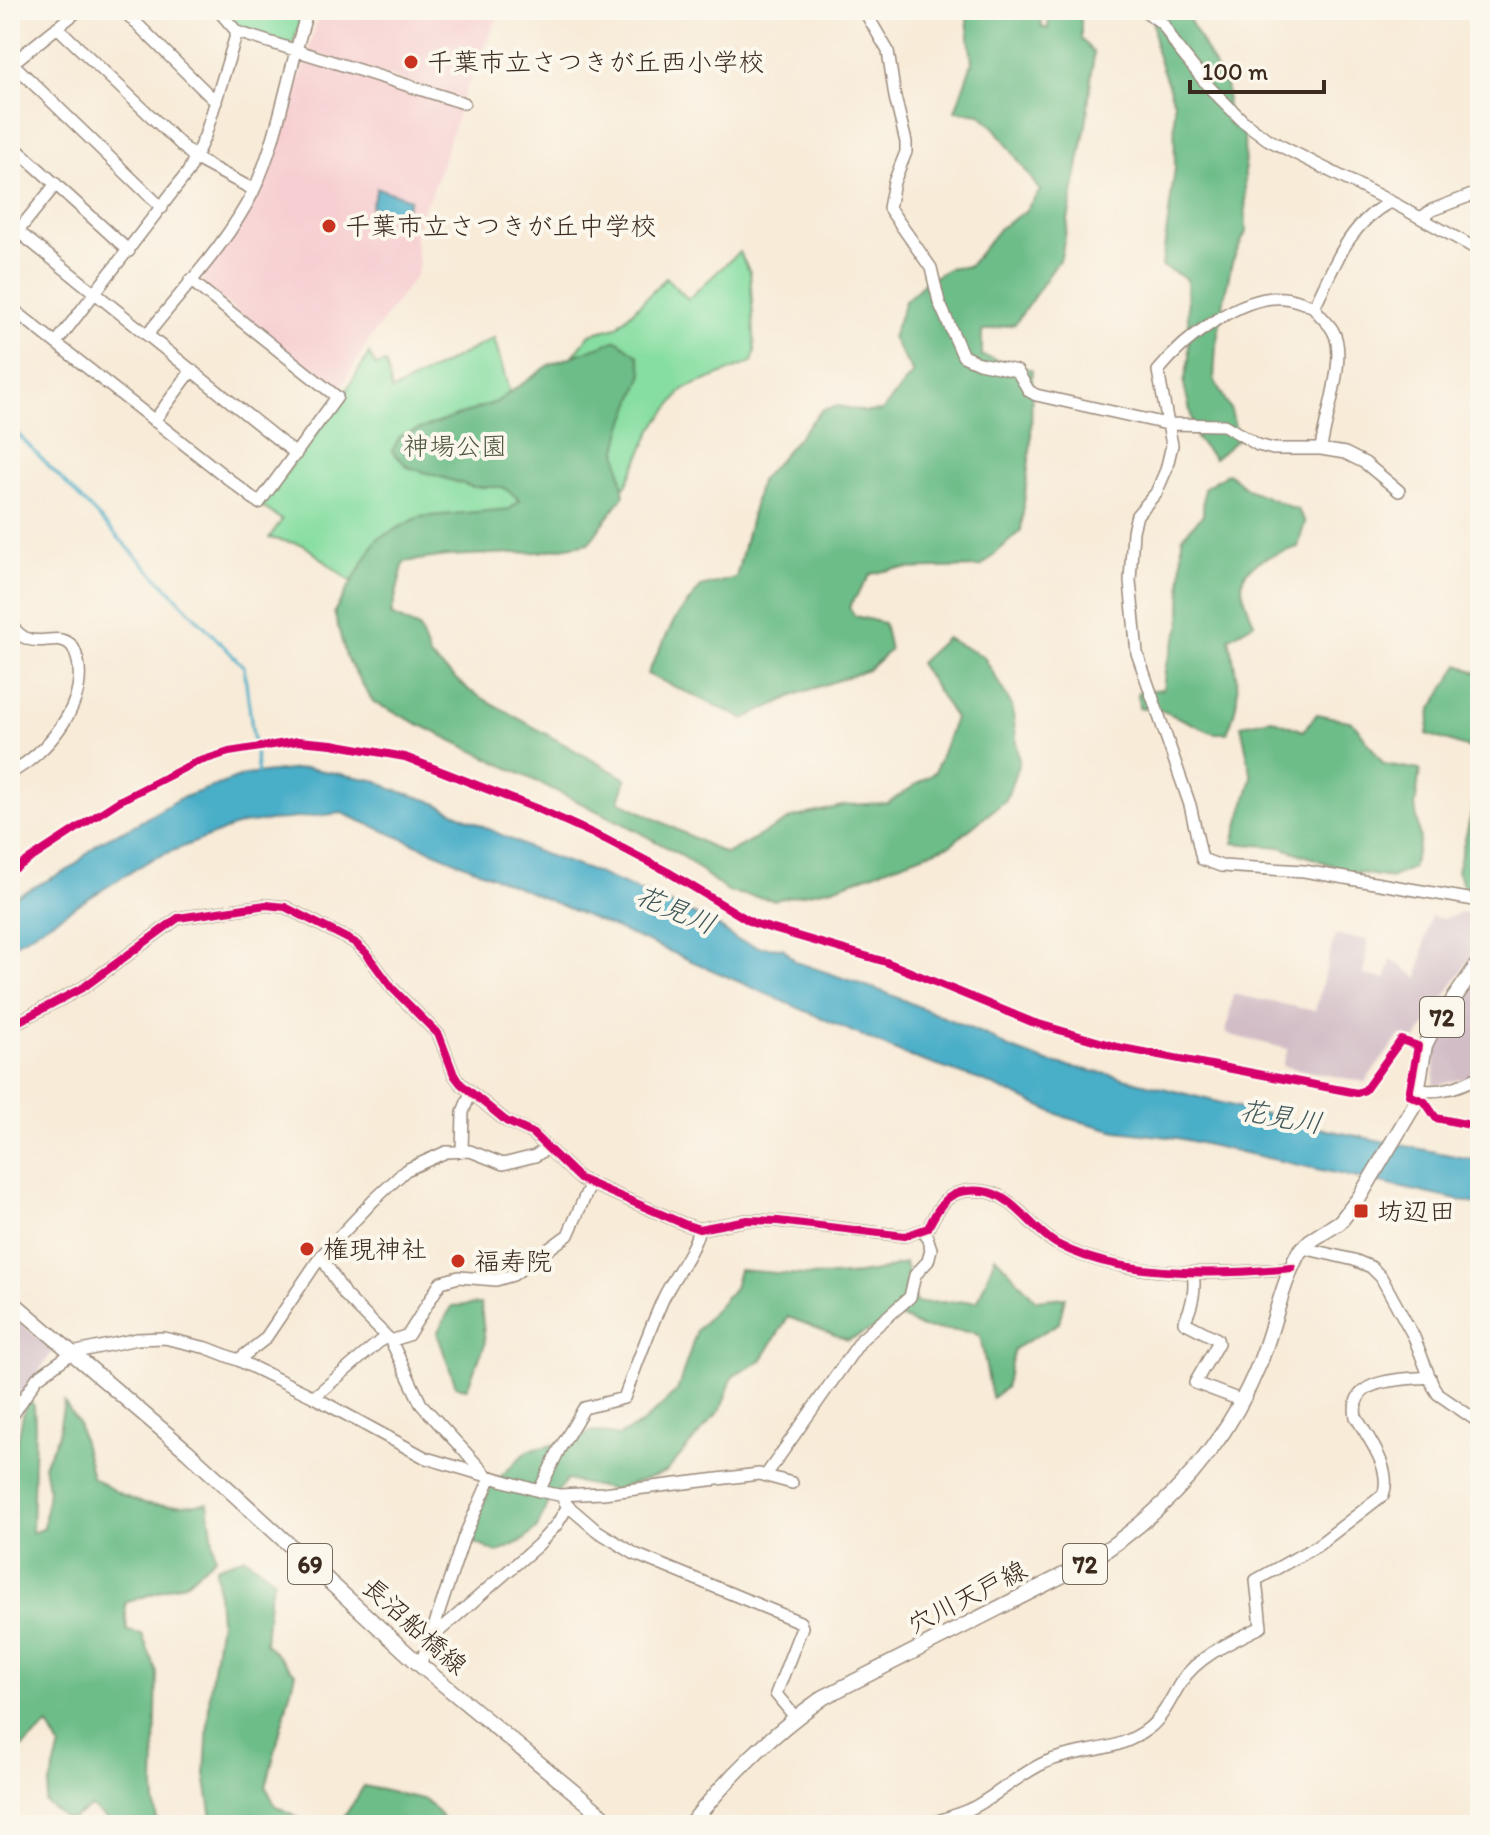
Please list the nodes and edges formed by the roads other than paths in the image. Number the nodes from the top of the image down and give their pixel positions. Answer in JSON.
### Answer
{"nodes":[{"id":1,"x":79,"y":10,"type":"edge"},
{"id":2,"x":123,"y":10,"type":"edge"},
{"id":3,"x":218,"y":10,"type":"edge"},
{"id":4,"x":308,"y":10,"type":"edge"},
{"id":5,"x":864,"y":10,"type":"edge"},
{"id":6,"x":1144,"y":10,"type":"edge"},
{"id":7,"x":57,"y":27,"type":"junction"},
{"id":8,"x":237,"y":32,"type":"junction"},
{"id":9,"x":295,"y":50,"type":"junction"},
{"id":10,"x":11,"y":64,"type":"edge"},
{"id":11,"x":216,"y":102,"type":"junction"},
{"id":12,"x":464,"y":103,"type":"dead end"},
{"id":13,"x":10,"y":143,"type":"edge"},
{"id":14,"x":196,"y":159,"type":"junction"},
{"id":15,"x":56,"y":184,"type":"junction"},
{"id":16,"x":254,"y":190,"type":"junction"},
{"id":17,"x":1480,"y":192,"type":"edge"},
{"id":18,"x":1390,"y":202,"type":"junction"},
{"id":19,"x":162,"y":208,"type":"junction"},
{"id":20,"x":1421,"y":218,"type":"junction"},
{"id":21,"x":14,"y":228,"type":"edge"},
{"id":22,"x":129,"y":251,"type":"junction"},
{"id":23,"x":1480,"y":251,"type":"edge"},
{"id":24,"x":190,"y":280,"type":"junction"},
{"id":25,"x":96,"y":294,"type":"junction"},
{"id":26,"x":10,"y":307,"type":"edge"},
{"id":27,"x":1314,"y":307,"type":"junction"},
{"id":28,"x":147,"y":335,"type":"junction"},
{"id":29,"x":56,"y":343,"type":"junction"},
{"id":30,"x":192,"y":370,"type":"junction"},
{"id":31,"x":154,"y":421,"type":"junction"},
{"id":32,"x":1167,"y":424,"type":"junction"},
{"id":33,"x":1321,"y":449,"type":"junction"},
{"id":34,"x":296,"y":454,"type":"junction"},
{"id":35,"x":1399,"y":491,"type":"dead end"},
{"id":36,"x":10,"y":623,"type":"edge"},
{"id":37,"x":10,"y":773,"type":"edge"},
{"id":38,"x":1480,"y":901,"type":"edge"},
{"id":39,"x":1480,"y":961,"type":"edge"},
{"id":40,"x":10,"y":1026,"type":"edge"},
{"id":41,"x":1480,"y":1076,"type":"edge"},
{"id":42,"x":1419,"y":1090,"type":"junction"},
{"id":43,"x":471,"y":1092,"type":"junction"},
{"id":44,"x":546,"y":1149,"type":"junction"},
{"id":45,"x":462,"y":1151,"type":"junction"},
{"id":46,"x":590,"y":1185,"type":"junction"},
{"id":47,"x":699,"y":1229,"type":"junction"},
{"id":48,"x":925,"y":1231,"type":"junction"},
{"id":49,"x":1303,"y":1248,"type":"junction"},
{"id":50,"x":321,"y":1256,"type":"junction"},
{"id":51,"x":1292,"y":1268,"type":"junction"},
{"id":52,"x":1193,"y":1273,"type":"junction"},
{"id":53,"x":10,"y":1300,"type":"edge"},
{"id":54,"x":389,"y":1339,"type":"junction"},
{"id":55,"x":72,"y":1353,"type":"junction"},
{"id":56,"x":238,"y":1360,"type":"junction"},
{"id":57,"x":1430,"y":1377,"type":"junction"},
{"id":58,"x":314,"y":1397,"type":"junction"},
{"id":59,"x":1243,"y":1401,"type":"junction"},
{"id":60,"x":10,"y":1419,"type":"edge"},
{"id":61,"x":1480,"y":1423,"type":"edge"},
{"id":62,"x":766,"y":1475,"type":"junction"},
{"id":63,"x":490,"y":1479,"type":"junction"},
{"id":64,"x":792,"y":1483,"type":"dead end"},
{"id":65,"x":539,"y":1491,"type":"junction"},
{"id":66,"x":559,"y":1495,"type":"junction"},
{"id":67,"x":568,"y":1506,"type":"junction"},
{"id":68,"x":430,"y":1639,"type":"junction"},
{"id":69,"x":420,"y":1665,"type":"junction"},
{"id":70,"x":795,"y":1717,"type":"junction"},
{"id":71,"x":614,"y":1825,"type":"edge"},
{"id":72,"x":690,"y":1825,"type":"edge"},
{"id":73,"x":926,"y":1825,"type":"edge"}],
"edges":[{"from":1,"to":7,"type":"street"},
{"from":2,"to":11,"type":"street"},
{"from":3,"to":8,"type":"street"},
{"from":4,"to":9,"type":"street"},
{"from":5,"to":32,"type":"street"},
{"from":6,"to":18,"type":"street"},
{"from":7,"to":10,"type":"street"},
{"from":7,"to":14,"type":"street"},
{"from":8,"to":9,"type":"street"},
{"from":8,"to":11,"type":"street"},
{"from":9,"to":12,"type":"street"},
{"from":9,"to":16,"type":"street"},
{"from":10,"to":19,"type":"street"},
{"from":11,"to":14,"type":"street"},
{"from":13,"to":15,"type":"street"},
{"from":14,"to":16,"type":"street"},
{"from":14,"to":19,"type":"street"},
{"from":15,"to":21,"type":"street"},
{"from":15,"to":22,"type":"street"},
{"from":16,"to":24,"type":"street"},
{"from":17,"to":20,"type":"street"},
{"from":18,"to":20,"type":"street"},
{"from":18,"to":27,"type":"street"},
{"from":19,"to":22,"type":"street"},
{"from":20,"to":23,"type":"street"},
{"from":21,"to":25,"type":"street"},
{"from":22,"to":25,"type":"street"},
{"from":24,"to":28,"type":"street"},
{"from":24,"to":34,"type":"street"},
{"from":25,"to":28,"type":"street"},
{"from":25,"to":29,"type":"street"},
{"from":26,"to":29,"type":"street"},
{"from":27,"to":32,"type":"street"},
{"from":27,"to":33,"type":"street"},
{"from":28,"to":30,"type":"street"},
{"from":29,"to":31,"type":"street"},
{"from":30,"to":31,"type":"street"},
{"from":30,"to":34,"type":"street"},
{"from":31,"to":34,"type":"street"},
{"from":32,"to":33,"type":"street"},
{"from":32,"to":38,"type":"street"},
{"from":33,"to":35,"type":"street"},
{"from":36,"to":37,"type":"street"},
{"from":39,"to":42,"type":"main road","number":"72"},
{"from":40,"to":43,"type":"street"},
{"from":41,"to":42,"type":"street"},
{"from":42,"to":49,"type":"main road","name":"穴川天戸線","number":"72"},
{"from":43,"to":44,"type":"street"},
{"from":43,"to":45,"type":"street"},
{"from":44,"to":45,"type":"street"},
{"from":44,"to":46,"type":"street"},
{"from":45,"to":50,"type":"street"},
{"from":46,"to":47,"type":"street"},
{"from":46,"to":54,"type":"street"},
{"from":47,"to":48,"type":"street"},
{"from":47,"to":65,"type":"street"},
{"from":48,"to":52,"type":"street"},
{"from":48,"to":62,"type":"street"},
{"from":49,"to":51,"type":"main road","name":"穴川天戸線","number":"72"},
{"from":49,"to":57,"type":"street"},
{"from":50,"to":54,"type":"street"},
{"from":50,"to":56,"type":"street"},
{"from":51,"to":52,"type":"street"},
{"from":51,"to":59,"type":"main road","name":"穴川天戸線","number":"72"},
{"from":52,"to":59,"type":"street"},
{"from":53,"to":55,"type":"main road","name":"長沼船橋線","number":"69"},
{"from":54,"to":58,"type":"street"},
{"from":54,"to":63,"type":"street"},
{"from":55,"to":56,"type":"street"},
{"from":55,"to":60,"type":"street"},
{"from":55,"to":69,"type":"main road","name":"長沼船橋線","number":"69"},
{"from":56,"to":58,"type":"street"},
{"from":57,"to":61,"type":"street"},
{"from":57,"to":73,"type":"street"},
{"from":58,"to":63,"type":"street"},
{"from":59,"to":70,"type":"main road","name":"穴川天戸線","number":"72"},
{"from":62,"to":64,"type":"street"},
{"from":62,"to":66,"type":"street"},
{"from":63,"to":65,"type":"street"},
{"from":63,"to":68,"type":"street"},
{"from":65,"to":66,"type":"street"},
{"from":66,"to":67,"type":"street"},
{"from":67,"to":68,"type":"street"},
{"from":67,"to":70,"type":"street"},
{"from":68,"to":69,"type":"street"},
{"from":69,"to":71,"type":"main road","name":"長沼船橋線","number":"69"},
{"from":70,"to":72,"type":"main road","name":"穴川天戸線","number":"72"}]}
